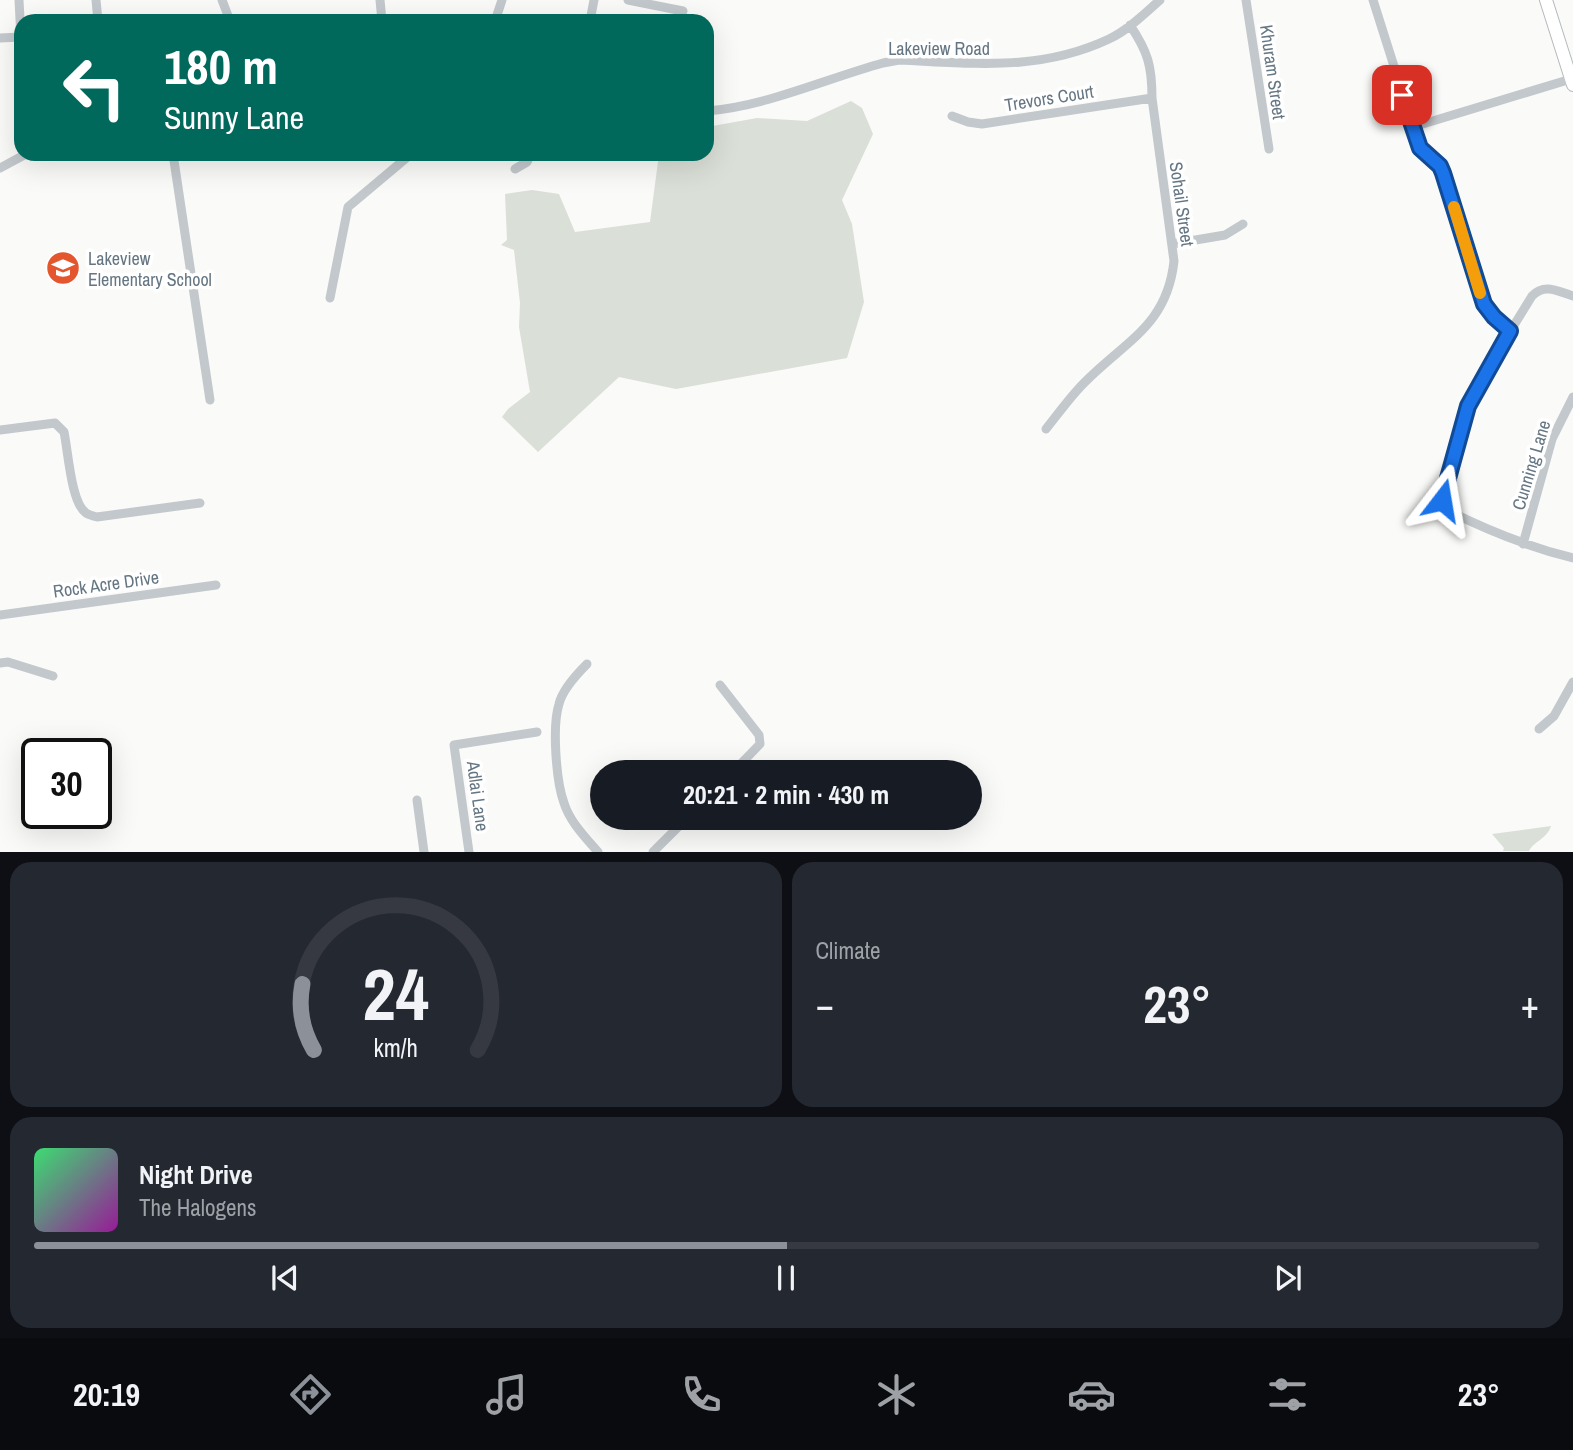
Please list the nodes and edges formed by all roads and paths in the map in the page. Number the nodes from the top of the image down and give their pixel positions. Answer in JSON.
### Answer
{"nodes":[{"id":1,"x":628,"y":0,"type":"edge"},
{"id":2,"x":1160,"y":0,"type":"edge"},
{"id":3,"x":1246,"y":0,"type":"edge"},
{"id":4,"x":1373,"y":0,"type":"edge"},
{"id":5,"x":1546,"y":0,"type":"edge"},
{"id":6,"x":683,"y":11,"type":"dead end"},
{"id":7,"x":1130,"y":25,"type":"junction"},
{"id":8,"x":1572,"y":82,"type":"edge"},
{"id":9,"x":1152,"y":98,"type":"junction"},
{"id":10,"x":714,"y":110,"type":"edge"},
{"id":11,"x":952,"y":116,"type":"dead end"},
{"id":12,"x":1413,"y":127,"type":"junction"},
{"id":13,"x":1269,"y":149,"type":"dead end"},
{"id":14,"x":174,"y":161,"type":"edge"},
{"id":15,"x":403,"y":161,"type":"edge"},
{"id":16,"x":528,"y":161,"type":"edge"},
{"id":17,"x":515,"y":169,"type":"dead end"},
{"id":18,"x":1243,"y":224,"type":"dead end"},
{"id":19,"x":1172,"y":244,"type":"junction"},
{"id":20,"x":1573,"y":296,"type":"edge"},
{"id":21,"x":330,"y":298,"type":"dead end"},
{"id":22,"x":1510,"y":331,"type":"junction"},
{"id":23,"x":1573,"y":397,"type":"edge"},
{"id":24,"x":210,"y":400,"type":"dead end"},
{"id":25,"x":1046,"y":429,"type":"dead end"},
{"id":26,"x":0,"y":430,"type":"edge"},
{"id":27,"x":200,"y":503,"type":"dead end"},
{"id":28,"x":1524,"y":544,"type":"junction"},
{"id":29,"x":1573,"y":558,"type":"edge"},
{"id":30,"x":216,"y":585,"type":"dead end"},
{"id":31,"x":0,"y":615,"type":"edge"},
{"id":32,"x":0,"y":663,"type":"edge"},
{"id":33,"x":587,"y":664,"type":"dead end"},
{"id":34,"x":53,"y":676,"type":"dead end"},
{"id":35,"x":1573,"y":682,"type":"edge"},
{"id":36,"x":720,"y":685,"type":"dead end"},
{"id":37,"x":1539,"y":729,"type":"dead end"},
{"id":38,"x":537,"y":732,"type":"dead end"},
{"id":39,"x":745,"y":760,"type":"edge"},
{"id":40,"x":417,"y":800,"type":"dead end"},
{"id":41,"x":675,"y":830,"type":"edge"},
{"id":42,"x":424,"y":852,"type":"edge"},
{"id":43,"x":469,"y":852,"type":"edge"},
{"id":44,"x":598,"y":852,"type":"edge"},
{"id":45,"x":653,"y":852,"type":"edge"}],
"edges":[{"from":1,"to":6,"type":"street"},
{"from":2,"to":7,"type":"street","name":"Lakeview Road"},
{"from":3,"to":13,"type":"street","name":"Khuram Street"},
{"from":4,"to":12,"type":"street"},
{"from":5,"to":8,"type":"main road"},
{"from":7,"to":9,"type":"street","name":"Sohail Street"},
{"from":7,"to":10,"type":"street","name":"Lakeview Road"},
{"from":8,"to":12,"type":"street"},
{"from":9,"to":11,"type":"street","name":"Trevors Court"},
{"from":9,"to":19,"type":"street","name":"Sohail Street"},
{"from":12,"to":22,"type":"street"},
{"from":14,"to":24,"type":"street"},
{"from":15,"to":21,"type":"street"},
{"from":16,"to":17,"type":"street"},
{"from":18,"to":19,"type":"street"},
{"from":19,"to":25,"type":"street","name":"Sohail Street"},
{"from":20,"to":22,"type":"street"},
{"from":22,"to":28,"type":"street"},
{"from":23,"to":28,"type":"street","name":"Cunning Lane"},
{"from":26,"to":27,"type":"street"},
{"from":28,"to":29,"type":"street"},
{"from":30,"to":31,"type":"street","name":"Rock Acre Drive"},
{"from":32,"to":34,"type":"street"},
{"from":33,"to":44,"type":"street"},
{"from":35,"to":37,"type":"street"},
{"from":36,"to":39,"type":"street"},
{"from":38,"to":43,"type":"street","name":"Adlai Lane"},
{"from":40,"to":42,"type":"street"},
{"from":41,"to":45,"type":"street"}]}
